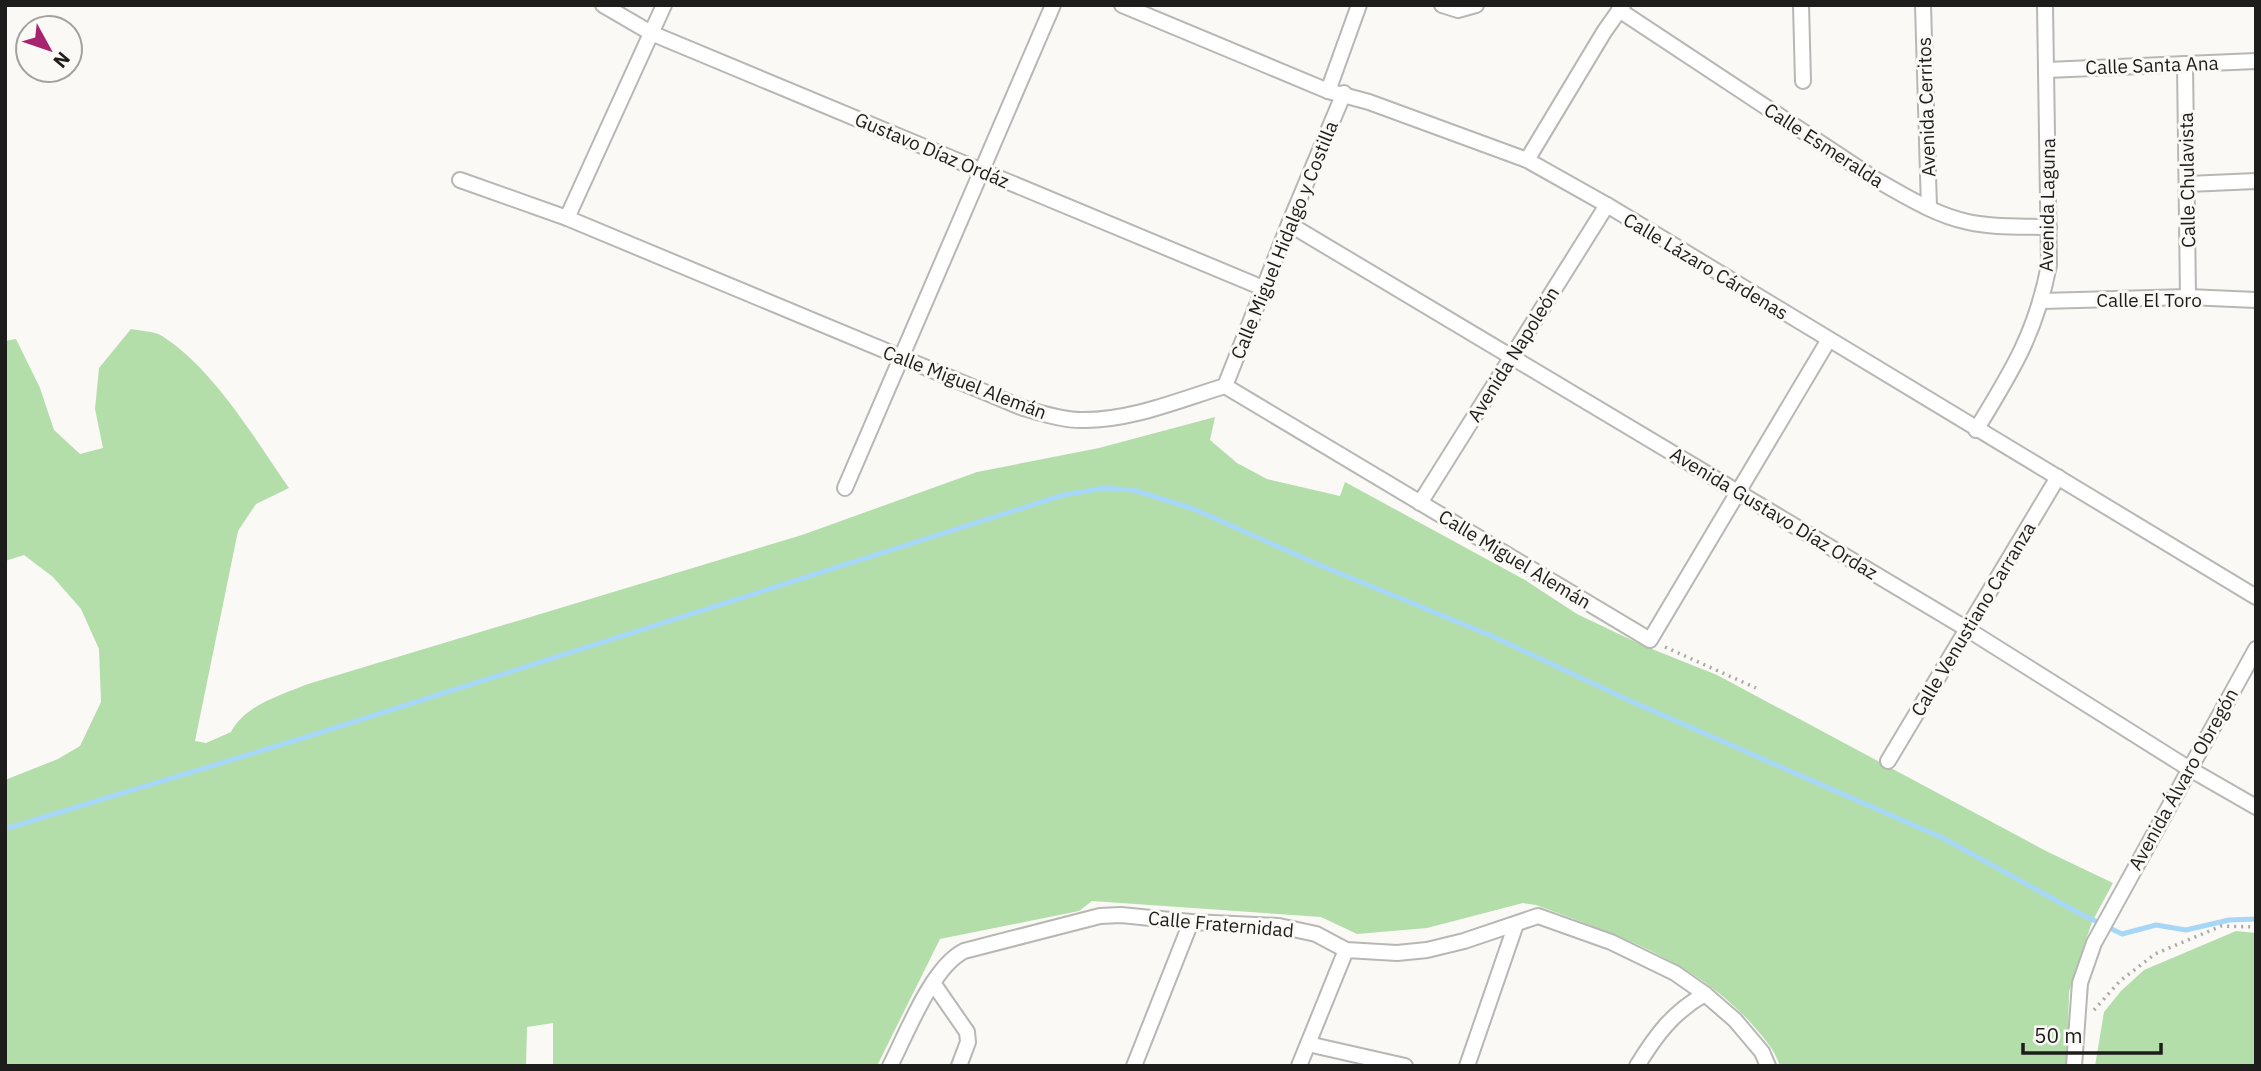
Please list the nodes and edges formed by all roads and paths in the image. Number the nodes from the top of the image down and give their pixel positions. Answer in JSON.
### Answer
{"nodes":[{"id":1,"x":603,"y":5,"type":"edge"},
{"id":2,"x":664,"y":5,"type":"edge"},
{"id":3,"x":1053,"y":5,"type":"edge"},
{"id":4,"x":1122,"y":5,"type":"edge"},
{"id":5,"x":1359,"y":5,"type":"edge"},
{"id":6,"x":1442,"y":5,"type":"edge"},
{"id":7,"x":1476,"y":5,"type":"edge"},
{"id":8,"x":1801,"y":5,"type":"edge"},
{"id":9,"x":1923,"y":5,"type":"edge"},
{"id":10,"x":2045,"y":5,"type":"edge"},
{"id":11,"x":1621,"y":7,"type":"edge"},
{"id":12,"x":652,"y":33,"type":"junction"},
{"id":13,"x":2256,"y":61,"type":"edge"},
{"id":14,"x":2185,"y":64,"type":"junction"},
{"id":15,"x":2047,"y":69,"type":"junction"},
{"id":16,"x":1803,"y":81,"type":"dead end"},
{"id":17,"x":1328,"y":91,"type":"junction"},
{"id":18,"x":1344,"y":93,"type":"junction"},
{"id":19,"x":1527,"y":160,"type":"junction"},
{"id":20,"x":982,"y":171,"type":"junction"},
{"id":21,"x":460,"y":180,"type":"dead end"},
{"id":22,"x":2256,"y":181,"type":"edge"},
{"id":23,"x":2188,"y":184,"type":"junction"},
{"id":24,"x":1606,"y":205,"type":"junction"},
{"id":25,"x":1928,"y":208,"type":"junction"},
{"id":26,"x":566,"y":218,"type":"junction"},
{"id":27,"x":1289,"y":224,"type":"junction"},
{"id":28,"x":2049,"y":227,"type":"junction"},
{"id":29,"x":1263,"y":288,"type":"junction"},
{"id":30,"x":2189,"y":297,"type":"junction"},
{"id":31,"x":2042,"y":301,"type":"junction"},
{"id":32,"x":2256,"y":302,"type":"edge"},
{"id":33,"x":1829,"y":341,"type":"junction"},
{"id":34,"x":1512,"y":357,"type":"junction"},
{"id":35,"x":902,"y":358,"type":"junction"},
{"id":36,"x":1225,"y":386,"type":"junction"},
{"id":37,"x":1976,"y":430,"type":"junction"},
{"id":38,"x":2057,"y":477,"type":"junction"},
{"id":39,"x":845,"y":488,"type":"dead end"},
{"id":40,"x":1738,"y":492,"type":"junction"},
{"id":41,"x":1420,"y":503,"type":"junction"},
{"id":42,"x":2256,"y":597,"type":"edge"},
{"id":43,"x":1967,"y":629,"type":"junction"},
{"id":44,"x":1650,"y":640,"type":"junction"},
{"id":45,"x":2256,"y":649,"type":"edge"},
{"id":46,"x":1756,"y":688,"type":"dead end"},
{"id":47,"x":1888,"y":761,"type":"dead end"},
{"id":48,"x":2188,"y":768,"type":"junction"},
{"id":49,"x":2256,"y":807,"type":"edge"},
{"id":50,"x":1191,"y":922,"type":"junction"},
{"id":51,"x":1516,"y":924,"type":"junction"},
{"id":52,"x":2256,"y":927,"type":"edge"},
{"id":53,"x":1346,"y":950,"type":"junction"},
{"id":54,"x":933,"y":983,"type":"junction"},
{"id":55,"x":1705,"y":994,"type":"junction"},
{"id":56,"x":2076,"y":1029,"type":"junction"},
{"id":57,"x":1308,"y":1044,"type":"junction"},
{"id":58,"x":890,"y":1066,"type":"edge"},
{"id":59,"x":959,"y":1066,"type":"edge"},
{"id":60,"x":1134,"y":1066,"type":"edge"},
{"id":61,"x":1298,"y":1066,"type":"edge"},
{"id":62,"x":1405,"y":1066,"type":"edge"},
{"id":63,"x":1467,"y":1066,"type":"edge"},
{"id":64,"x":1637,"y":1066,"type":"edge"},
{"id":65,"x":1768,"y":1066,"type":"edge"},
{"id":66,"x":2074,"y":1066,"type":"edge"}],
"edges":[{"from":1,"to":12,"type":"street","name":"Gustavo Díaz Ordáz"},
{"from":2,"to":12,"type":"street"},
{"from":3,"to":20,"type":"street"},
{"from":4,"to":17,"type":"street","name":"Calle Lázaro Cárdenas"},
{"from":5,"to":17,"type":"street","name":"Calle Miguel Hidalgo y Costilla"},
{"from":6,"to":7,"type":"street"},
{"from":8,"to":16,"type":"street"},
{"from":9,"to":25,"type":"street","name":"Avenida Cerritos"},
{"from":10,"to":15,"type":"street","name":"Avenida Laguna"},
{"from":11,"to":19,"type":"street"},
{"from":11,"to":25,"type":"street","name":"Calle Esmeralda"},
{"from":12,"to":20,"type":"street","name":"Gustavo Díaz Ordáz"},
{"from":12,"to":26,"type":"street"},
{"from":13,"to":14,"type":"street","name":"Calle Santa Ana"},
{"from":14,"to":15,"type":"street","name":"Calle Santa Ana"},
{"from":14,"to":23,"type":"street","name":"Calle Chulavista"},
{"from":15,"to":28,"type":"street","name":"Avenida Laguna"},
{"from":17,"to":18,"type":"street","name":"Calle Lázaro Cárdenas"},
{"from":18,"to":19,"type":"street","name":"Calle Lázaro Cárdenas"},
{"from":18,"to":27,"type":"street","name":"Calle Miguel Hidalgo y Costilla"},
{"from":19,"to":24,"type":"street","name":"Calle Lázaro Cárdenas"},
{"from":20,"to":29,"type":"street","name":"Gustavo Díaz Ordáz"},
{"from":20,"to":35,"type":"street"},
{"from":21,"to":26,"type":"street","name":"Calle Miguel Alemán"},
{"from":22,"to":23,"type":"street"},
{"from":23,"to":30,"type":"street","name":"Calle Chulavista"},
{"from":24,"to":33,"type":"street","name":"Calle Lázaro Cárdenas"},
{"from":24,"to":34,"type":"street","name":"Avenida Napoleón"},
{"from":25,"to":28,"type":"street","name":"Calle Esmeralda"},
{"from":26,"to":35,"type":"street","name":"Calle Miguel Alemán"},
{"from":27,"to":29,"type":"street","name":"Calle Miguel Hidalgo y Costilla"},
{"from":27,"to":34,"type":"street","name":"Avenida Gustavo Díaz Ordaz"},
{"from":28,"to":31,"type":"street","name":"Avenida Laguna"},
{"from":29,"to":36,"type":"street","name":"Calle Miguel Hidalgo y Costilla"},
{"from":30,"to":31,"type":"street","name":"Calle El Toro"},
{"from":30,"to":32,"type":"street","name":"Calle El Toro"},
{"from":31,"to":37,"type":"street","name":"Avenida Laguna"},
{"from":33,"to":37,"type":"street","name":"Calle Lázaro Cárdenas"},
{"from":33,"to":40,"type":"street"},
{"from":34,"to":40,"type":"street","name":"Avenida Gustavo Díaz Ordaz"},
{"from":34,"to":41,"type":"street","name":"Avenida Napoleón"},
{"from":35,"to":36,"type":"street","name":"Calle Miguel Alemán"},
{"from":35,"to":39,"type":"street"},
{"from":36,"to":41,"type":"street","name":"Calle Miguel Alemán"},
{"from":37,"to":38,"type":"street","name":"Calle Lázaro Cárdenas"},
{"from":38,"to":42,"type":"street","name":"Calle Lázaro Cárdenas"},
{"from":38,"to":43,"type":"street","name":"Calle Venustiano Carranza"},
{"from":40,"to":43,"type":"street","name":"Avenida Gustavo Díaz Ordaz"},
{"from":40,"to":44,"type":"street"},
{"from":41,"to":44,"type":"street","name":"Calle Miguel Alemán"},
{"from":43,"to":47,"type":"street","name":"Calle Venustiano Carranza"},
{"from":43,"to":48,"type":"street","name":"Avenida Gustavo Díaz Ordaz"},
{"from":44,"to":46,"type":"path"},
{"from":45,"to":48,"type":"street","name":"Avenida Álvaro Obregón"},
{"from":48,"to":49,"type":"street","name":"Avenida Gustavo Díaz Ordaz"},
{"from":48,"to":56,"type":"street","name":"Avenida Álvaro Obregón"},
{"from":50,"to":53,"type":"street","name":"Calle Fraternidad"},
{"from":50,"to":54,"type":"street","name":"Calle Fraternidad"},
{"from":50,"to":60,"type":"street"},
{"from":51,"to":53,"type":"street","name":"Calle Fraternidad"},
{"from":51,"to":55,"type":"street","name":"Calle Fraternidad"},
{"from":51,"to":63,"type":"street"},
{"from":52,"to":56,"type":"path"},
{"from":53,"to":57,"type":"street"},
{"from":54,"to":58,"type":"street","name":"Calle Fraternidad"},
{"from":54,"to":59,"type":"street"},
{"from":55,"to":64,"type":"street"},
{"from":55,"to":65,"type":"street","name":"Calle Fraternidad"},
{"from":56,"to":66,"type":"street","name":"Avenida Álvaro Obregón"},
{"from":57,"to":61,"type":"street"},
{"from":57,"to":62,"type":"street"}]}
